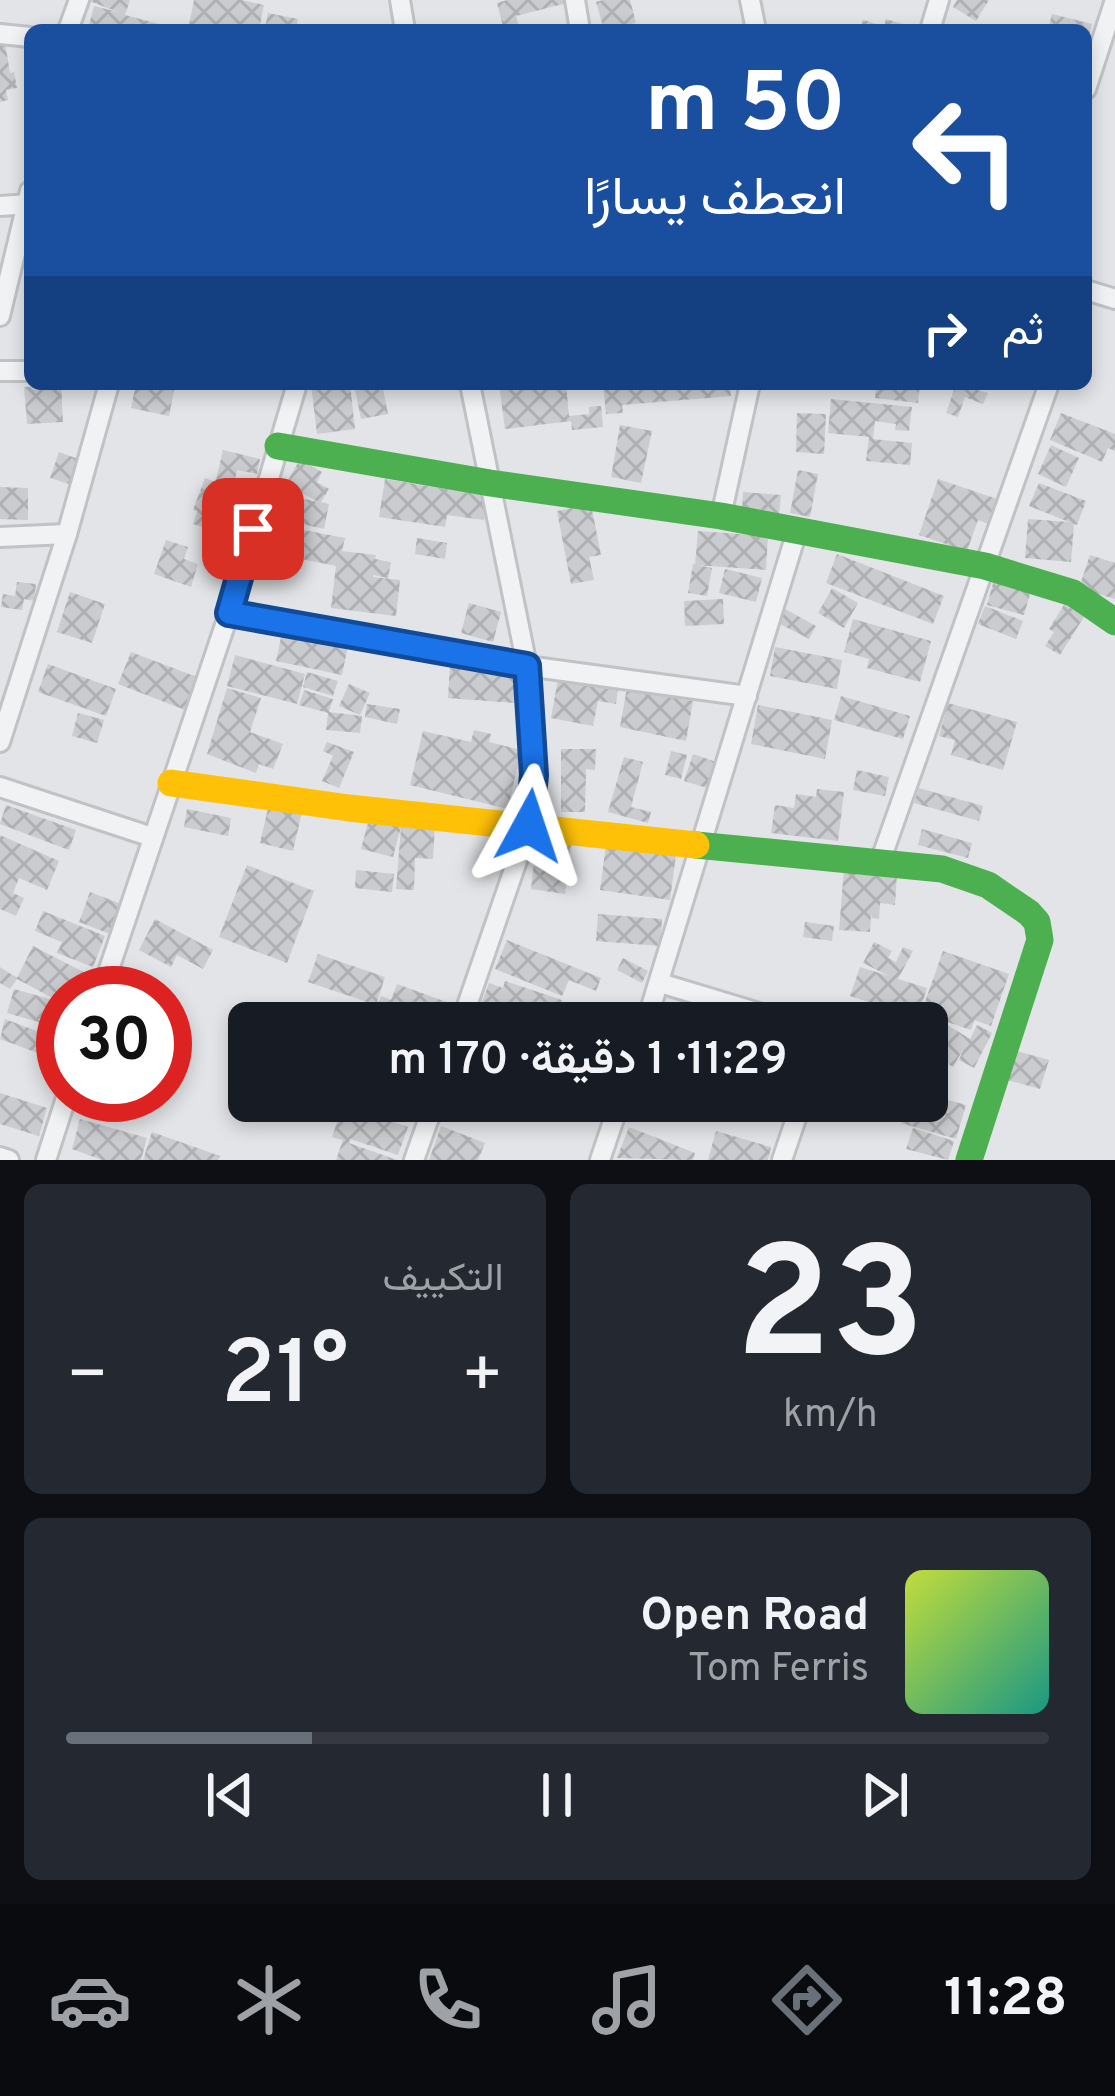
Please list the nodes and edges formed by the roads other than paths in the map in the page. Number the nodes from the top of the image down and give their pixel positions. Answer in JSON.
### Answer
{"nodes":[{"id":1,"x":1115,"y":1,"type":"edge"},
{"id":2,"x":1092,"y":71,"type":"edge"},
{"id":3,"x":24,"y":220,"type":"edge"},
{"id":4,"x":0,"y":316,"type":"edge"},
{"id":5,"x":107,"y":390,"type":"edge"},
{"id":6,"x":295,"y":390,"type":"edge"},
{"id":7,"x":471,"y":390,"type":"edge"},
{"id":8,"x":749,"y":390,"type":"edge"},
{"id":9,"x":1046,"y":390,"type":"edge"},
{"id":10,"x":278,"y":446,"type":"junction"},
{"id":11,"x":490,"y":483,"type":"junction"},
{"id":12,"x":721,"y":516,"type":"junction"},
{"id":13,"x":797,"y":531,"type":"junction"},
{"id":14,"x":67,"y":534,"type":"junction"},
{"id":15,"x":0,"y":537,"type":"edge"},
{"id":16,"x":985,"y":566,"type":"junction"},
{"id":17,"x":229,"y":613,"type":"junction"},
{"id":18,"x":1115,"y":622,"type":"edge"},
{"id":19,"x":527,"y":666,"type":"junction"},
{"id":20,"x":747,"y":696,"type":"junction"},
{"id":21,"x":0,"y":742,"type":"edge"},
{"id":22,"x":171,"y":783,"type":"junction"},
{"id":23,"x":0,"y":787,"type":"edge"},
{"id":24,"x":529,"y":826,"type":"junction"},
{"id":25,"x":152,"y":838,"type":"junction"},
{"id":26,"x":702,"y":847,"type":"junction"},
{"id":27,"x":880,"y":862,"type":"junction"},
{"id":28,"x":110,"y":966,"type":"edge"},
{"id":29,"x":660,"y":983,"type":"junction"},
{"id":30,"x":468,"y":1002,"type":"edge"},
{"id":31,"x":653,"y":1002,"type":"edge"},
{"id":32,"x":723,"y":1002,"type":"edge"},
{"id":33,"x":58,"y":1122,"type":"edge"},
{"id":34,"x":427,"y":1122,"type":"edge"},
{"id":35,"x":613,"y":1122,"type":"edge"},
{"id":36,"x":795,"y":1122,"type":"edge"},
{"id":37,"x":0,"y":1157,"type":"edge"},
{"id":38,"x":9,"y":1160,"type":"edge"},
{"id":39,"x":46,"y":1160,"type":"edge"},
{"id":40,"x":414,"y":1160,"type":"edge"},
{"id":41,"x":600,"y":1160,"type":"edge"},
{"id":42,"x":782,"y":1160,"type":"edge"},
{"id":43,"x":969,"y":1160,"type":"edge"}],
"edges":[{"from":1,"to":2,"type":"street"},
{"from":3,"to":4,"type":"street"},
{"from":5,"to":14,"type":"street"},
{"from":6,"to":10,"type":"street"},
{"from":7,"to":11,"type":"street"},
{"from":8,"to":12,"type":"street"},
{"from":9,"to":16,"type":"street"},
{"from":10,"to":11,"type":"street"},
{"from":10,"to":17,"type":"street"},
{"from":11,"to":12,"type":"street"},
{"from":11,"to":19,"type":"street"},
{"from":12,"to":13,"type":"street"},
{"from":13,"to":16,"type":"street"},
{"from":13,"to":20,"type":"street"},
{"from":14,"to":15,"type":"street"},
{"from":14,"to":21,"type":"street"},
{"from":16,"to":18,"type":"street"},
{"from":16,"to":27,"type":"street"},
{"from":17,"to":19,"type":"street"},
{"from":17,"to":22,"type":"street"},
{"from":19,"to":20,"type":"street"},
{"from":19,"to":24,"type":"street"},
{"from":20,"to":26,"type":"street"},
{"from":22,"to":24,"type":"street"},
{"from":22,"to":25,"type":"street"},
{"from":23,"to":25,"type":"street"},
{"from":24,"to":26,"type":"street"},
{"from":24,"to":30,"type":"street"},
{"from":25,"to":28,"type":"street"},
{"from":26,"to":27,"type":"street"},
{"from":26,"to":29,"type":"street"},
{"from":27,"to":43,"type":"street"},
{"from":29,"to":31,"type":"street"},
{"from":29,"to":32,"type":"street"},
{"from":33,"to":39,"type":"street"},
{"from":34,"to":40,"type":"street"},
{"from":35,"to":41,"type":"street"},
{"from":36,"to":42,"type":"street"},
{"from":37,"to":38,"type":"street"}]}
